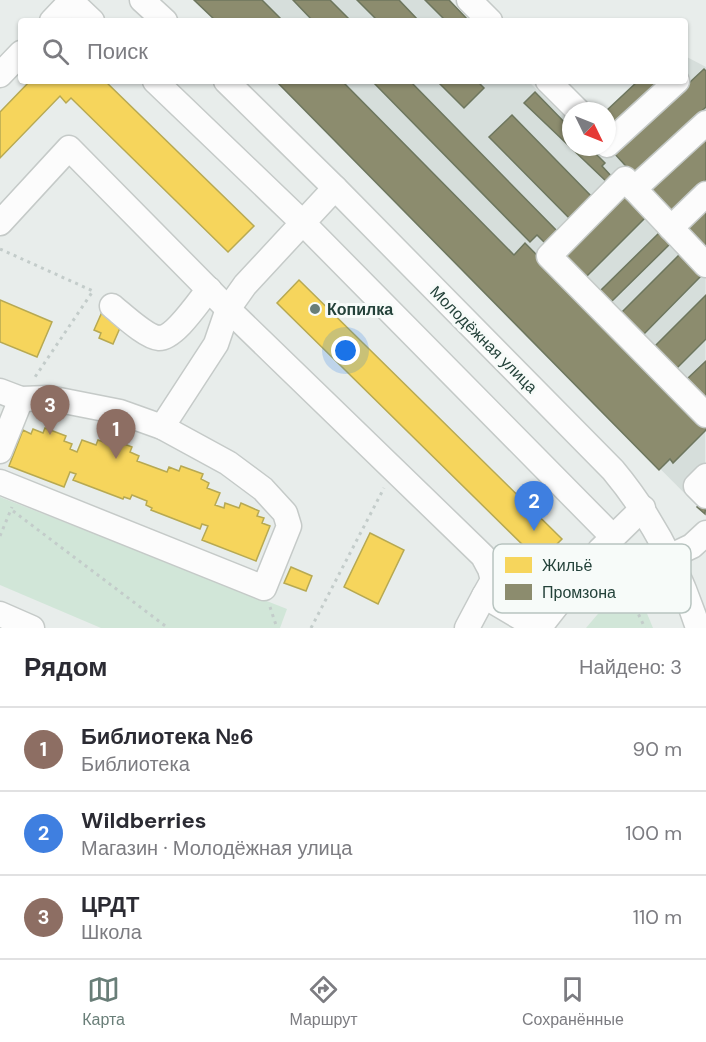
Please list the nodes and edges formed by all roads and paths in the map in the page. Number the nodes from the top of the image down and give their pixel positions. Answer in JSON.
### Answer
{"nodes":[{"id":1,"x":142,"y":0,"type":"edge"},
{"id":2,"x":469,"y":0,"type":"edge"},
{"id":3,"x":71,"y":1,"type":"edge"},
{"id":4,"x":55,"y":18,"type":"edge"},
{"id":5,"x":89,"y":18,"type":"edge"},
{"id":6,"x":162,"y":18,"type":"edge"},
{"id":7,"x":487,"y":18,"type":"edge"},
{"id":8,"x":18,"y":56,"type":"edge"},
{"id":9,"x":0,"y":75,"type":"edge"},
{"id":10,"x":157,"y":84,"type":"edge"},
{"id":11,"x":229,"y":84,"type":"edge"},
{"id":12,"x":551,"y":84,"type":"edge"},
{"id":13,"x":673,"y":84,"type":"edge"},
{"id":14,"x":569,"y":102,"type":"edge"},
{"id":15,"x":706,"y":123,"type":"edge"},
{"id":16,"x":616,"y":137,"type":"edge"},
{"id":17,"x":612,"y":156,"type":"edge"},
{"id":18,"x":630,"y":184,"type":"junction"},
{"id":19,"x":335,"y":188,"type":"junction"},
{"id":20,"x":706,"y":194,"type":"edge"},
{"id":21,"x":0,"y":223,"type":"edge"},
{"id":22,"x":303,"y":223,"type":"junction"},
{"id":23,"x":670,"y":228,"type":"junction"},
{"id":24,"x":0,"y":249,"type":"edge"},
{"id":25,"x":705,"y":263,"type":"edge"},
{"id":26,"x":209,"y":289,"type":"junction"},
{"id":27,"x":112,"y":306,"type":"dead end"},
{"id":28,"x":228,"y":309,"type":"junction"},
{"id":29,"x":10,"y":395,"type":"edge"},
{"id":30,"x":706,"y":415,"type":"edge"},
{"id":31,"x":162,"y":427,"type":"junction"},
{"id":32,"x":0,"y":451,"type":"edge"},
{"id":33,"x":394,"y":469,"type":"junction"},
{"id":34,"x":706,"y":476,"type":"edge"},
{"id":35,"x":10,"y":494,"type":"edge"},
{"id":36,"x":706,"y":496,"type":"edge"},
{"id":37,"x":642,"y":508,"type":"junction"},
{"id":38,"x":706,"y":533,"type":"edge"},
{"id":39,"x":0,"y":536,"type":"edge"},
{"id":40,"x":607,"y":543,"type":"joint"},
{"id":41,"x":663,"y":544,"type":"edge"},
{"id":42,"x":691,"y":546,"type":"edge"},
{"id":43,"x":484,"y":596,"type":"junction"},
{"id":44,"x":493,"y":601,"type":"edge"},
{"id":45,"x":691,"y":606,"type":"edge"},
{"id":46,"x":513,"y":613,"type":"edge"},
{"id":47,"x":551,"y":613,"type":"edge"},
{"id":48,"x":638,"y":613,"type":"edge"},
{"id":49,"x":0,"y":614,"type":"edge"},
{"id":50,"x":32,"y":628,"type":"edge"},
{"id":51,"x":168,"y":628,"type":"edge"},
{"id":52,"x":311,"y":628,"type":"edge"},
{"id":53,"x":467,"y":628,"type":"edge"},
{"id":54,"x":539,"y":628,"type":"edge"},
{"id":55,"x":645,"y":628,"type":"edge"},
{"id":56,"x":698,"y":628,"type":"edge"}],
"edges":[{"from":1,"to":6,"type":"street"},
{"from":2,"to":7,"type":"street"},
{"from":3,"to":4,"type":"street"},
{"from":3,"to":5,"type":"street"},
{"from":8,"to":9,"type":"street"},
{"from":10,"to":22,"type":"street"},
{"from":11,"to":19,"type":"street","name":"Молодёжная улица"},
{"from":12,"to":14,"type":"street"},
{"from":13,"to":16,"type":"street"},
{"from":15,"to":18,"type":"street"},
{"from":17,"to":18,"type":"street"},
{"from":18,"to":23,"type":"street"},
{"from":18,"to":30,"type":"street"},
{"from":19,"to":22,"type":"street"},
{"from":19,"to":37,"type":"street","name":"Молодёжная улица"},
{"from":20,"to":23,"type":"street"},
{"from":21,"to":26,"type":"street"},
{"from":22,"to":28,"type":"street"},
{"from":22,"to":40,"type":"street"},
{"from":23,"to":25,"type":"street"},
{"from":24,"to":29,"type":"path"},
{"from":26,"to":27,"type":"street"},
{"from":26,"to":28,"type":"street"},
{"from":28,"to":31,"type":"street"},
{"from":28,"to":33,"type":"street"},
{"from":29,"to":31,"type":"street"},
{"from":29,"to":32,"type":"street"},
{"from":31,"to":35,"type":"street"},
{"from":33,"to":43,"type":"street"},
{"from":33,"to":52,"type":"path"},
{"from":34,"to":36,"type":"street"},
{"from":35,"to":39,"type":"path"},
{"from":35,"to":51,"type":"path"},
{"from":37,"to":40,"type":"street"},
{"from":37,"to":41,"type":"street","name":"Молодёжная улица"},
{"from":38,"to":42,"type":"street"},
{"from":43,"to":44,"type":"street"},
{"from":43,"to":53,"type":"street"},
{"from":45,"to":56,"type":"street","name":"Молодёжная улица"},
{"from":46,"to":54,"type":"street"},
{"from":47,"to":54,"type":"street"},
{"from":48,"to":55,"type":"path"},
{"from":49,"to":50,"type":"street"}]}
